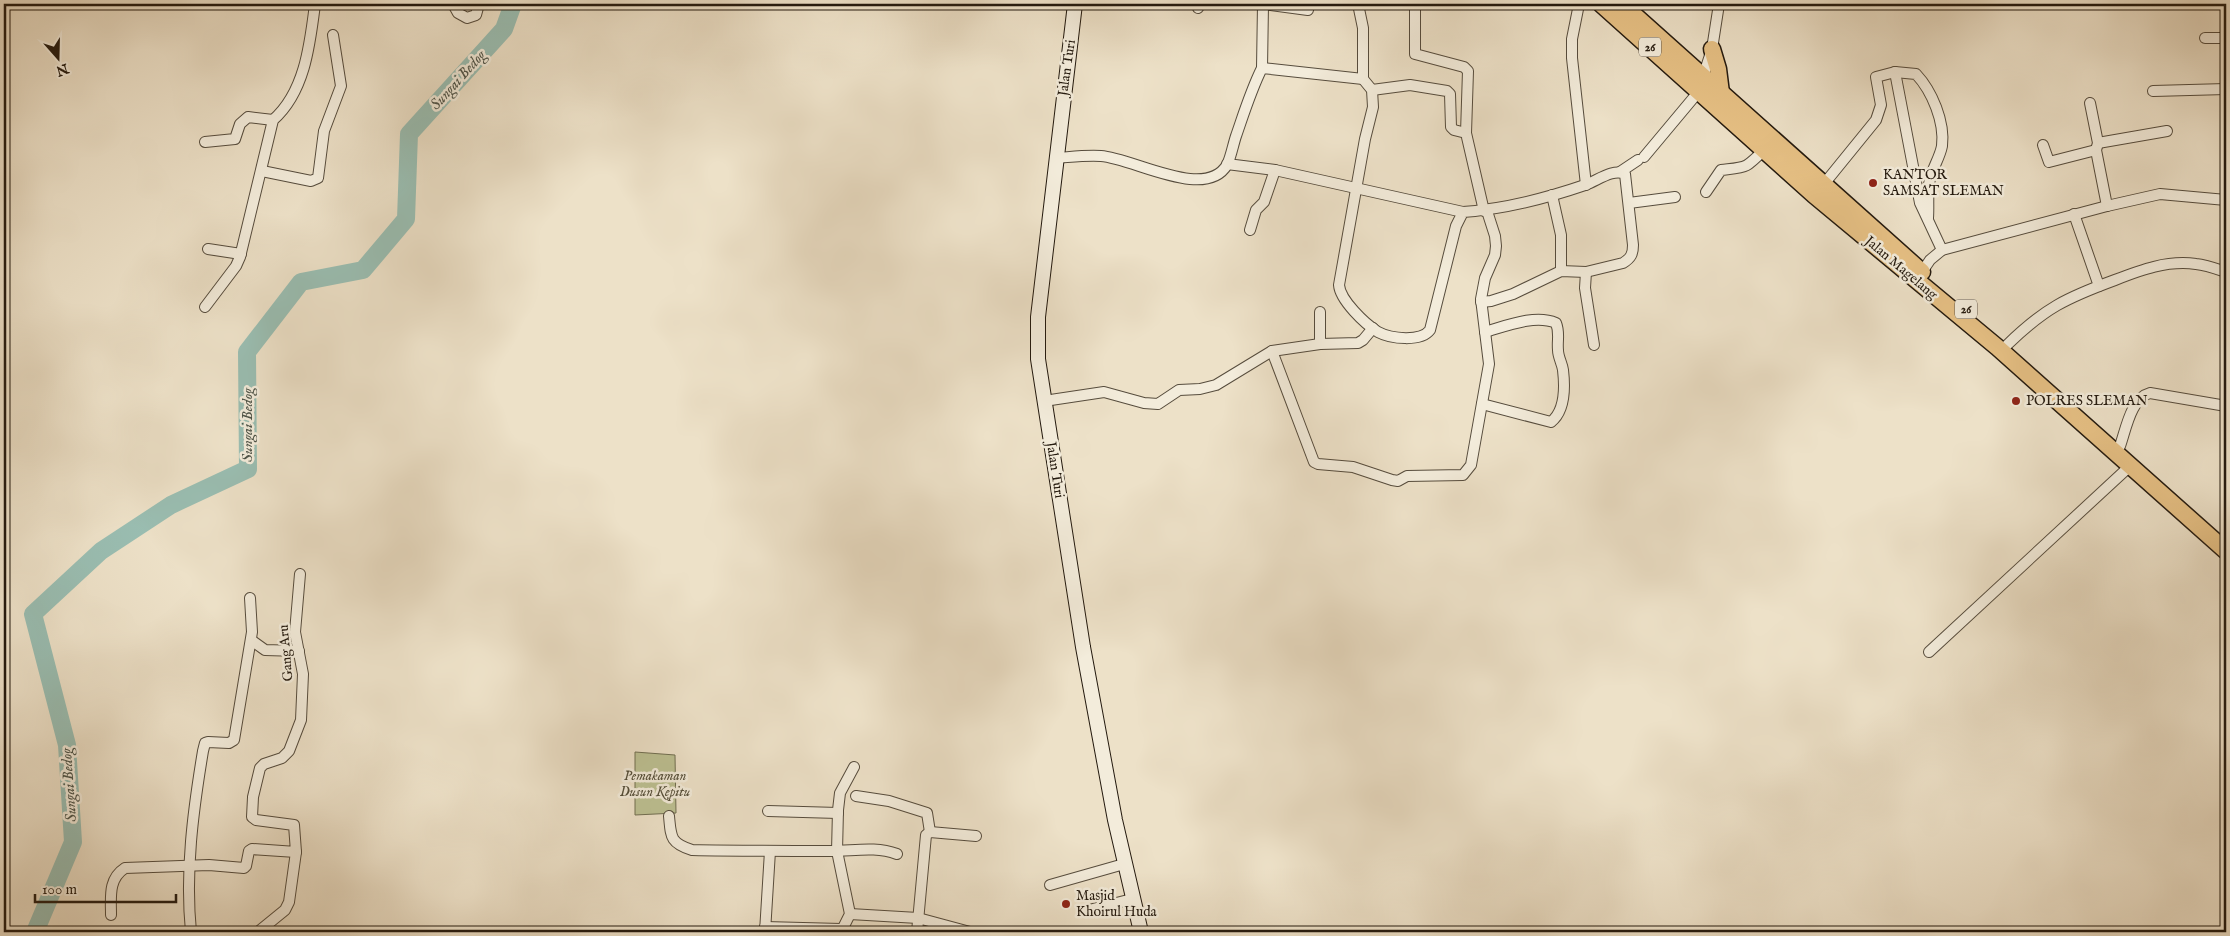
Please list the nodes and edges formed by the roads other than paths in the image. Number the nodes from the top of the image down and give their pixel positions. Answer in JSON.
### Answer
{"nodes":[{"id":1,"x":315,"y":4,"type":"edge"},
{"id":2,"x":453,"y":4,"type":"edge"},
{"id":3,"x":479,"y":4,"type":"edge"},
{"id":4,"x":1076,"y":4,"type":"edge"},
{"id":5,"x":1263,"y":4,"type":"edge"},
{"id":6,"x":1358,"y":4,"type":"edge"},
{"id":7,"x":1415,"y":4,"type":"edge"},
{"id":8,"x":1579,"y":4,"type":"edge"},
{"id":9,"x":1601,"y":4,"type":"edge"},
{"id":10,"x":1622,"y":4,"type":"edge"},
{"id":11,"x":1719,"y":4,"type":"edge"},
{"id":12,"x":1308,"y":10,"type":"dead end"},
{"id":13,"x":333,"y":34,"type":"dead end"},
{"id":14,"x":2205,"y":38,"type":"dead end"},
{"id":15,"x":2226,"y":38,"type":"edge"},
{"id":16,"x":1712,"y":49,"type":"junction"},
{"id":17,"x":1262,"y":68,"type":"junction"},
{"id":18,"x":1895,"y":72,"type":"junction"},
{"id":19,"x":1363,"y":79,"type":"junction"},
{"id":20,"x":1701,"y":84,"type":"junction"},
{"id":21,"x":2226,"y":88,"type":"edge"},
{"id":22,"x":1372,"y":90,"type":"junction"},
{"id":23,"x":2153,"y":91,"type":"dead end"},
{"id":24,"x":1721,"y":93,"type":"junction"},
{"id":25,"x":2090,"y":103,"type":"dead end"},
{"id":26,"x":273,"y":120,"type":"junction"},
{"id":27,"x":2167,"y":131,"type":"dead end"},
{"id":28,"x":1466,"y":133,"type":"junction"},
{"id":29,"x":205,"y":142,"type":"dead end"},
{"id":30,"x":2043,"y":145,"type":"dead end"},
{"id":31,"x":2097,"y":146,"type":"junction"},
{"id":32,"x":1764,"y":150,"type":"junction"},
{"id":33,"x":1056,"y":158,"type":"junction"},
{"id":34,"x":1227,"y":164,"type":"junction"},
{"id":35,"x":1275,"y":170,"type":"junction"},
{"id":36,"x":262,"y":171,"type":"junction"},
{"id":37,"x":1620,"y":172,"type":"junction"},
{"id":38,"x":1824,"y":184,"type":"junction"},
{"id":39,"x":1586,"y":185,"type":"junction"},
{"id":40,"x":1356,"y":188,"type":"junction"},
{"id":41,"x":1706,"y":192,"type":"dead end"},
{"id":42,"x":1552,"y":195,"type":"junction"},
{"id":43,"x":1675,"y":197,"type":"dead end"},
{"id":44,"x":2226,"y":200,"type":"edge"},
{"id":45,"x":1629,"y":203,"type":"junction"},
{"id":46,"x":2106,"y":206,"type":"junction"},
{"id":47,"x":1485,"y":211,"type":"junction"},
{"id":48,"x":1463,"y":212,"type":"junction"},
{"id":49,"x":2074,"y":214,"type":"junction"},
{"id":50,"x":1928,"y":218,"type":"junction"},
{"id":51,"x":1250,"y":230,"type":"dead end"},
{"id":52,"x":208,"y":249,"type":"dead end"},
{"id":53,"x":1942,"y":250,"type":"junction"},
{"id":54,"x":241,"y":254,"type":"junction"},
{"id":55,"x":1561,"y":271,"type":"junction"},
{"id":56,"x":1586,"y":272,"type":"junction"},
{"id":57,"x":1922,"y":272,"type":"junction"},
{"id":58,"x":2226,"y":272,"type":"edge"},
{"id":59,"x":2099,"y":286,"type":"junction"},
{"id":60,"x":1481,"y":302,"type":"junction"},
{"id":61,"x":205,"y":307,"type":"dead end"},
{"id":62,"x":1320,"y":312,"type":"dead end"},
{"id":63,"x":1373,"y":328,"type":"junction"},
{"id":64,"x":1485,"y":332,"type":"junction"},
{"id":65,"x":1320,"y":344,"type":"junction"},
{"id":66,"x":1594,"y":345,"type":"dead end"},
{"id":67,"x":2007,"y":345,"type":"junction"},
{"id":68,"x":1272,"y":351,"type":"junction"},
{"id":69,"x":1044,"y":401,"type":"junction"},
{"id":70,"x":1482,"y":404,"type":"junction"},
{"id":71,"x":2226,"y":406,"type":"edge"},
{"id":72,"x":2120,"y":446,"type":"junction"},
{"id":73,"x":2130,"y":466,"type":"junction"},
{"id":74,"x":2226,"y":543,"type":"edge"},
{"id":75,"x":2226,"y":551,"type":"edge"},
{"id":76,"x":300,"y":574,"type":"dead end"},
{"id":77,"x":250,"y":598,"type":"dead end"},
{"id":78,"x":251,"y":640,"type":"junction"},
{"id":79,"x":299,"y":651,"type":"junction"},
{"id":80,"x":1929,"y":652,"type":"dead end"},
{"id":81,"x":854,"y":767,"type":"dead end"},
{"id":82,"x":856,"y":796,"type":"dead end"},
{"id":83,"x":768,"y":811,"type":"dead end"},
{"id":84,"x":838,"y":813,"type":"junction"},
{"id":85,"x":669,"y":816,"type":"dead end"},
{"id":86,"x":930,"y":832,"type":"junction"},
{"id":87,"x":976,"y":836,"type":"dead end"},
{"id":88,"x":770,"y":851,"type":"junction"},
{"id":89,"x":837,"y":851,"type":"junction"},
{"id":90,"x":296,"y":852,"type":"junction"},
{"id":91,"x":897,"y":854,"type":"dead end"},
{"id":92,"x":1124,"y":864,"type":"junction"},
{"id":93,"x":188,"y":866,"type":"junction"},
{"id":94,"x":1050,"y":885,"type":"dead end"},
{"id":95,"x":1132,"y":899,"type":"junction"},
{"id":96,"x":1085,"y":911,"type":"dead end"},
{"id":97,"x":850,"y":914,"type":"junction"},
{"id":98,"x":112,"y":915,"type":"dead end"},
{"id":99,"x":918,"y":918,"type":"junction"},
{"id":100,"x":765,"y":930,"type":"edge"},
{"id":101,"x":950,"y":930,"type":"edge"},
{"id":102,"x":841,"y":931,"type":"edge"},
{"id":103,"x":191,"y":932,"type":"edge"},
{"id":104,"x":258,"y":932,"type":"edge"},
{"id":105,"x":917,"y":932,"type":"edge"},
{"id":106,"x":970,"y":932,"type":"edge"},
{"id":107,"x":1141,"y":932,"type":"edge"}],
"edges":[{"from":1,"to":26,"type":"street"},
{"from":2,"to":3,"type":"street"},
{"from":4,"to":33,"type":"main road","name":"Jalan Turi"},
{"from":5,"to":12,"type":"street"},
{"from":5,"to":17,"type":"street"},
{"from":6,"to":19,"type":"street"},
{"from":7,"to":28,"type":"street"},
{"from":8,"to":39,"type":"street"},
{"from":9,"to":20,"type":"highway","name":"Jalan Magelang","number":"26"},
{"from":10,"to":20,"type":"highway","name":"Jalan Magelang","number":"26"},
{"from":11,"to":16,"type":"street"},
{"from":13,"to":36,"type":"street"},
{"from":14,"to":15,"type":"street"},
{"from":16,"to":20,"type":"street"},
{"from":16,"to":24,"type":"highway"},
{"from":17,"to":19,"type":"street"},
{"from":17,"to":34,"type":"street"},
{"from":18,"to":38,"type":"street"},
{"from":18,"to":50,"type":"street"},
{"from":18,"to":50,"type":"street"},
{"from":19,"to":22,"type":"street"},
{"from":20,"to":24,"type":"highway","name":"Jalan Magelang","number":"26"},
{"from":20,"to":32,"type":"highway","name":"Jalan Magelang","number":"26"},
{"from":20,"to":37,"type":"street"},
{"from":21,"to":23,"type":"street"},
{"from":22,"to":28,"type":"street"},
{"from":22,"to":40,"type":"street"},
{"from":24,"to":38,"type":"highway","name":"Jalan Magelang","number":"26"},
{"from":25,"to":31,"type":"street"},
{"from":26,"to":29,"type":"street"},
{"from":26,"to":36,"type":"street"},
{"from":27,"to":31,"type":"street"},
{"from":28,"to":47,"type":"street"},
{"from":30,"to":31,"type":"street"},
{"from":31,"to":46,"type":"street"},
{"from":32,"to":41,"type":"street"},
{"from":32,"to":73,"type":"highway","name":"Jalan Magelang","number":"26"},
{"from":33,"to":34,"type":"street"},
{"from":33,"to":69,"type":"main road","name":"Jalan Turi"},
{"from":34,"to":35,"type":"street"},
{"from":35,"to":40,"type":"street"},
{"from":35,"to":51,"type":"street"},
{"from":36,"to":54,"type":"street"},
{"from":37,"to":39,"type":"street"},
{"from":37,"to":45,"type":"street"},
{"from":38,"to":57,"type":"highway","name":"Jalan Magelang","number":"26"},
{"from":39,"to":42,"type":"street"},
{"from":40,"to":48,"type":"street"},
{"from":40,"to":63,"type":"street"},
{"from":42,"to":47,"type":"street"},
{"from":42,"to":55,"type":"street"},
{"from":43,"to":45,"type":"street"},
{"from":44,"to":46,"type":"street"},
{"from":45,"to":56,"type":"street"},
{"from":46,"to":49,"type":"street"},
{"from":47,"to":48,"type":"street"},
{"from":47,"to":60,"type":"street"},
{"from":48,"to":63,"type":"street"},
{"from":49,"to":53,"type":"street"},
{"from":49,"to":59,"type":"street"},
{"from":50,"to":53,"type":"street"},
{"from":52,"to":54,"type":"street"},
{"from":53,"to":57,"type":"street"},
{"from":54,"to":61,"type":"street"},
{"from":55,"to":56,"type":"street"},
{"from":55,"to":60,"type":"street"},
{"from":56,"to":66,"type":"street"},
{"from":57,"to":67,"type":"highway","name":"Jalan Magelang","number":"26"},
{"from":58,"to":59,"type":"street"},
{"from":59,"to":67,"type":"street"},
{"from":60,"to":64,"type":"street"},
{"from":62,"to":65,"type":"street"},
{"from":63,"to":65,"type":"street"},
{"from":64,"to":70,"type":"street"},
{"from":64,"to":70,"type":"street"},
{"from":65,"to":68,"type":"street"},
{"from":67,"to":72,"type":"highway","name":"Jalan Magelang","number":"26"},
{"from":68,"to":69,"type":"street"},
{"from":68,"to":70,"type":"street"},
{"from":69,"to":92,"type":"main road","name":"Jalan Turi"},
{"from":71,"to":72,"type":"street"},
{"from":72,"to":74,"type":"highway","name":"Jalan Magelang","number":"26"},
{"from":73,"to":75,"type":"highway","name":"Jalan Magelang","number":"26"},
{"from":73,"to":80,"type":"street"},
{"from":76,"to":79,"type":"street","name":"Gang Aru"},
{"from":77,"to":78,"type":"street"},
{"from":78,"to":79,"type":"street"},
{"from":78,"to":93,"type":"street"},
{"from":79,"to":90,"type":"street","name":"Gang Aru"},
{"from":81,"to":84,"type":"street"},
{"from":82,"to":86,"type":"street"},
{"from":83,"to":84,"type":"street"},
{"from":84,"to":89,"type":"street"},
{"from":85,"to":88,"type":"street"},
{"from":86,"to":87,"type":"street"},
{"from":86,"to":99,"type":"street"},
{"from":88,"to":89,"type":"street"},
{"from":88,"to":100,"type":"street"},
{"from":89,"to":91,"type":"street"},
{"from":89,"to":97,"type":"street"},
{"from":90,"to":93,"type":"street"},
{"from":90,"to":104,"type":"street"},
{"from":92,"to":94,"type":"street"},
{"from":92,"to":95,"type":"main road","name":"Jalan Turi"},
{"from":93,"to":98,"type":"street"},
{"from":93,"to":103,"type":"street"},
{"from":95,"to":96,"type":"street"},
{"from":95,"to":107,"type":"main road","name":"Jalan Turi"},
{"from":97,"to":99,"type":"street"},
{"from":97,"to":102,"type":"street"},
{"from":99,"to":101,"type":"street"},
{"from":99,"to":105,"type":"street"},
{"from":100,"to":102,"type":"street"},
{"from":101,"to":106,"type":"street"}]}
